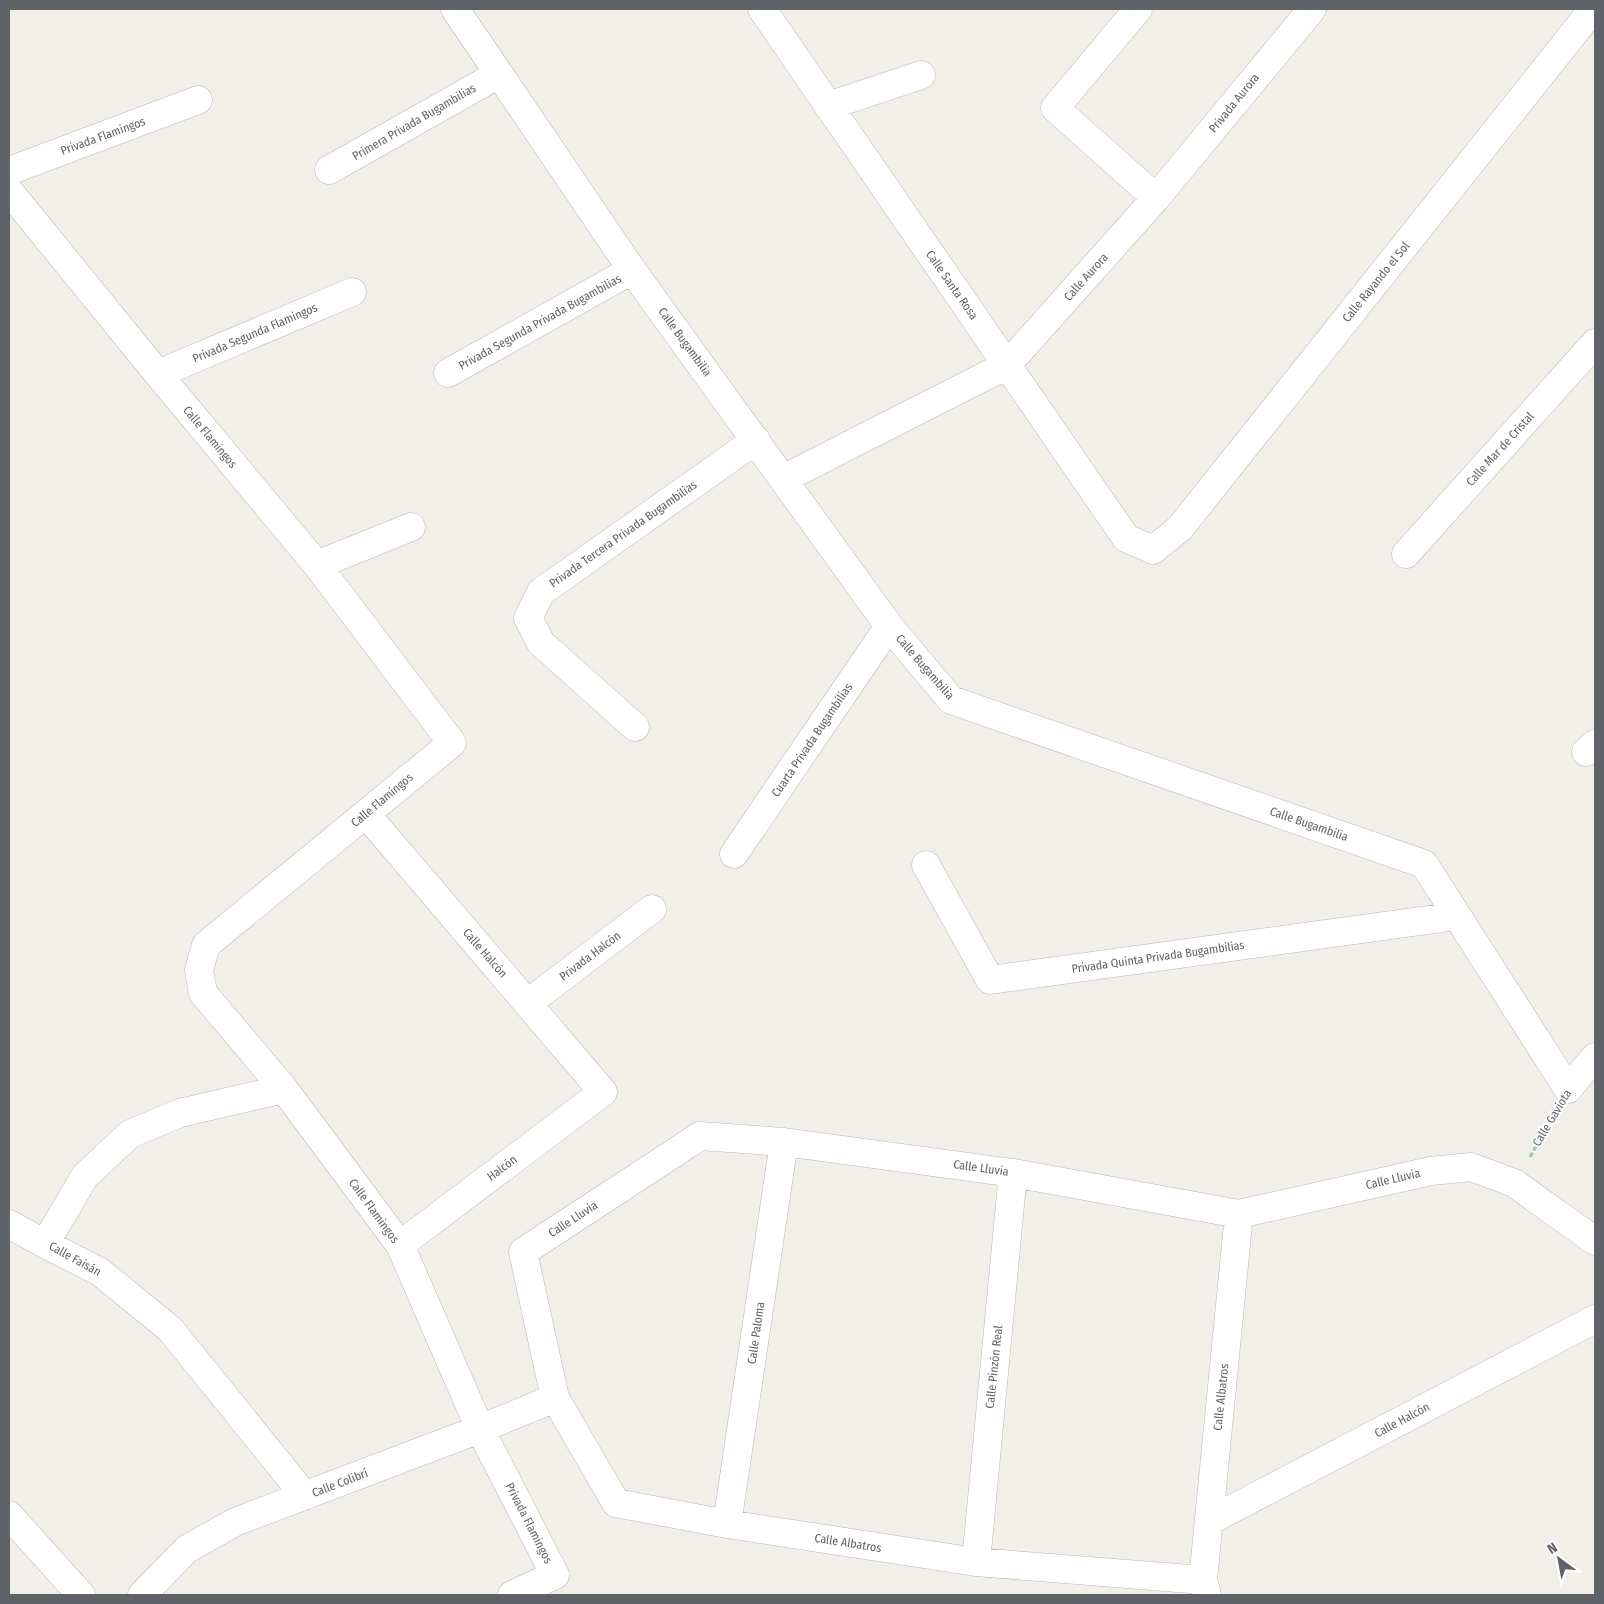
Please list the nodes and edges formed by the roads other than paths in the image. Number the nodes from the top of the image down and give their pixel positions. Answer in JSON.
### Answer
{"nodes":[{"id":1,"x":455,"y":9,"type":"edge"},
{"id":2,"x":762,"y":9,"type":"edge"},
{"id":3,"x":1138,"y":9,"type":"edge"},
{"id":4,"x":1312,"y":9,"type":"edge"},
{"id":5,"x":1594,"y":9,"type":"edge"},
{"id":6,"x":498,"y":74,"type":"junction"},
{"id":7,"x":921,"y":75,"type":"dead end"},
{"id":8,"x":198,"y":100,"type":"dead end"},
{"id":9,"x":828,"y":106,"type":"junction"},
{"id":10,"x":328,"y":170,"type":"dead end"},
{"id":11,"x":9,"y":171,"type":"edge"},
{"id":12,"x":9,"y":191,"type":"edge"},
{"id":13,"x":1156,"y":198,"type":"junction"},
{"id":14,"x":632,"y":270,"type":"junction"},
{"id":15,"x":352,"y":292,"type":"dead end"},
{"id":16,"x":1595,"y":343,"type":"edge"},
{"id":17,"x":1008,"y":365,"type":"junction"},
{"id":18,"x":448,"y":373,"type":"dead end"},
{"id":19,"x":158,"y":374,"type":"junction"},
{"id":20,"x":756,"y":440,"type":"junction"},
{"id":21,"x":783,"y":479,"type":"junction"},
{"id":22,"x":412,"y":527,"type":"dead end"},
{"id":23,"x":1153,"y":550,"type":"joint"},
{"id":24,"x":1406,"y":554,"type":"dead end"},
{"id":25,"x":316,"y":565,"type":"junction"},
{"id":26,"x":889,"y":626,"type":"junction"},
{"id":27,"x":635,"y":727,"type":"dead end"},
{"id":28,"x":366,"y":814,"type":"junction"},
{"id":29,"x":734,"y":854,"type":"dead end"},
{"id":30,"x":926,"y":865,"type":"dead end"},
{"id":31,"x":652,"y":909,"type":"dead end"},
{"id":32,"x":1457,"y":916,"type":"junction"},
{"id":33,"x":528,"y":1003,"type":"junction"},
{"id":34,"x":1595,"y":1058,"type":"edge"},
{"id":35,"x":1568,"y":1089,"type":"joint"},
{"id":36,"x":284,"y":1090,"type":"junction"},
{"id":37,"x":603,"y":1092,"type":"joint"},
{"id":38,"x":784,"y":1142,"type":"junction"},
{"id":39,"x":1013,"y":1173,"type":"junction"},
{"id":40,"x":1240,"y":1214,"type":"junction"},
{"id":41,"x":9,"y":1224,"type":"edge"},
{"id":42,"x":1595,"y":1241,"type":"edge"},
{"id":43,"x":45,"y":1244,"type":"junction"},
{"id":44,"x":400,"y":1245,"type":"junction"},
{"id":45,"x":1595,"y":1319,"type":"edge"},
{"id":46,"x":555,"y":1398,"type":"junction"},
{"id":47,"x":480,"y":1429,"type":"junction"},
{"id":48,"x":305,"y":1496,"type":"junction"},
{"id":49,"x":9,"y":1514,"type":"edge"},
{"id":50,"x":1209,"y":1521,"type":"junction"},
{"id":51,"x":727,"y":1524,"type":"junction"},
{"id":52,"x":976,"y":1562,"type":"junction"},
{"id":53,"x":1205,"y":1588,"type":"edge"},
{"id":54,"x":81,"y":1595,"type":"edge"},
{"id":55,"x":142,"y":1595,"type":"edge"},
{"id":56,"x":512,"y":1595,"type":"edge"}],
"edges":[{"from":1,"to":6,"type":"street","name":"Calle Bugambilia"},
{"from":2,"to":9,"type":"street","name":"Calle Santa Rosa"},
{"from":3,"to":13,"type":"street"},
{"from":4,"to":13,"type":"street","name":"Privada Aurora"},
{"from":5,"to":23,"type":"street","name":"Calle Rayando el Sol"},
{"from":6,"to":10,"type":"street","name":"Primera Privada Bugambilias"},
{"from":6,"to":14,"type":"street","name":"Calle Bugambilia"},
{"from":7,"to":9,"type":"street"},
{"from":8,"to":11,"type":"street","name":"Privada Flamingos"},
{"from":9,"to":17,"type":"street","name":"Calle Santa Rosa"},
{"from":12,"to":19,"type":"street","name":"Calle Flamingos"},
{"from":13,"to":17,"type":"street","name":"Calle Aurora"},
{"from":14,"to":18,"type":"street","name":"Privada Segunda Privada Bugambilias"},
{"from":14,"to":20,"type":"street","name":"Calle Bugambilia"},
{"from":15,"to":19,"type":"street","name":"Privada Segunda Flamingos"},
{"from":16,"to":24,"type":"street","name":"Calle Mar de Cristal"},
{"from":17,"to":21,"type":"street","name":"Calle Aurora"},
{"from":17,"to":23,"type":"street","name":"Calle Santa Rosa"},
{"from":19,"to":25,"type":"street","name":"Calle Flamingos"},
{"from":20,"to":21,"type":"street","name":"Calle Bugambilia"},
{"from":20,"to":27,"type":"street","name":"Privada Tercera Privada Bugambilias"},
{"from":21,"to":26,"type":"street","name":"Calle Bugambilia"},
{"from":22,"to":25,"type":"street"},
{"from":25,"to":28,"type":"street","name":"Calle Flamingos"},
{"from":26,"to":29,"type":"street","name":"Cuarta Privada Bugambilias"},
{"from":26,"to":32,"type":"street","name":"Calle Bugambilia"},
{"from":28,"to":33,"type":"street","name":"Calle Halcón"},
{"from":28,"to":36,"type":"street","name":"Calle Flamingos"},
{"from":30,"to":32,"type":"street","name":"Privada Quinta Privada Bugambilias"},
{"from":31,"to":33,"type":"street","name":"Privada Halcón"},
{"from":32,"to":35,"type":"street","name":"Calle Bugambilia"},
{"from":33,"to":37,"type":"street","name":"Calle Halcón"},
{"from":34,"to":35,"type":"street","name":"Calle Gaviota"},
{"from":36,"to":43,"type":"street","name":"Calle Faisán"},
{"from":36,"to":44,"type":"street","name":"Calle Flamingos"},
{"from":37,"to":44,"type":"street","name":"Halcón"},
{"from":38,"to":39,"type":"street","name":"Calle Lluvia"},
{"from":38,"to":46,"type":"street","name":"Calle Lluvia"},
{"from":38,"to":51,"type":"street","name":"Calle Paloma"},
{"from":39,"to":40,"type":"street","name":"Calle Lluvia"},
{"from":39,"to":52,"type":"street","name":"Calle Pinzón Real"},
{"from":40,"to":42,"type":"street","name":"Calle Lluvia"},
{"from":40,"to":50,"type":"street","name":"Calle Albatros"},
{"from":41,"to":43,"type":"street"},
{"from":43,"to":48,"type":"street","name":"Calle Faisán"},
{"from":44,"to":47,"type":"street","name":"Calle Flamingos"},
{"from":45,"to":50,"type":"street","name":"Calle Halcón"},
{"from":46,"to":47,"type":"street","name":"Calle Colibrí"},
{"from":46,"to":51,"type":"street","name":"Calle Albatros"},
{"from":47,"to":48,"type":"street","name":"Calle Colibrí"},
{"from":47,"to":56,"type":"street","name":"Privada Flamingos"},
{"from":48,"to":55,"type":"street","name":"Calle Colibrí"},
{"from":49,"to":54,"type":"street"},
{"from":50,"to":53,"type":"street","name":"Calle Albatros"},
{"from":51,"to":52,"type":"street","name":"Calle Albatros"},
{"from":52,"to":53,"type":"street","name":"Calle Albatros"}]}
